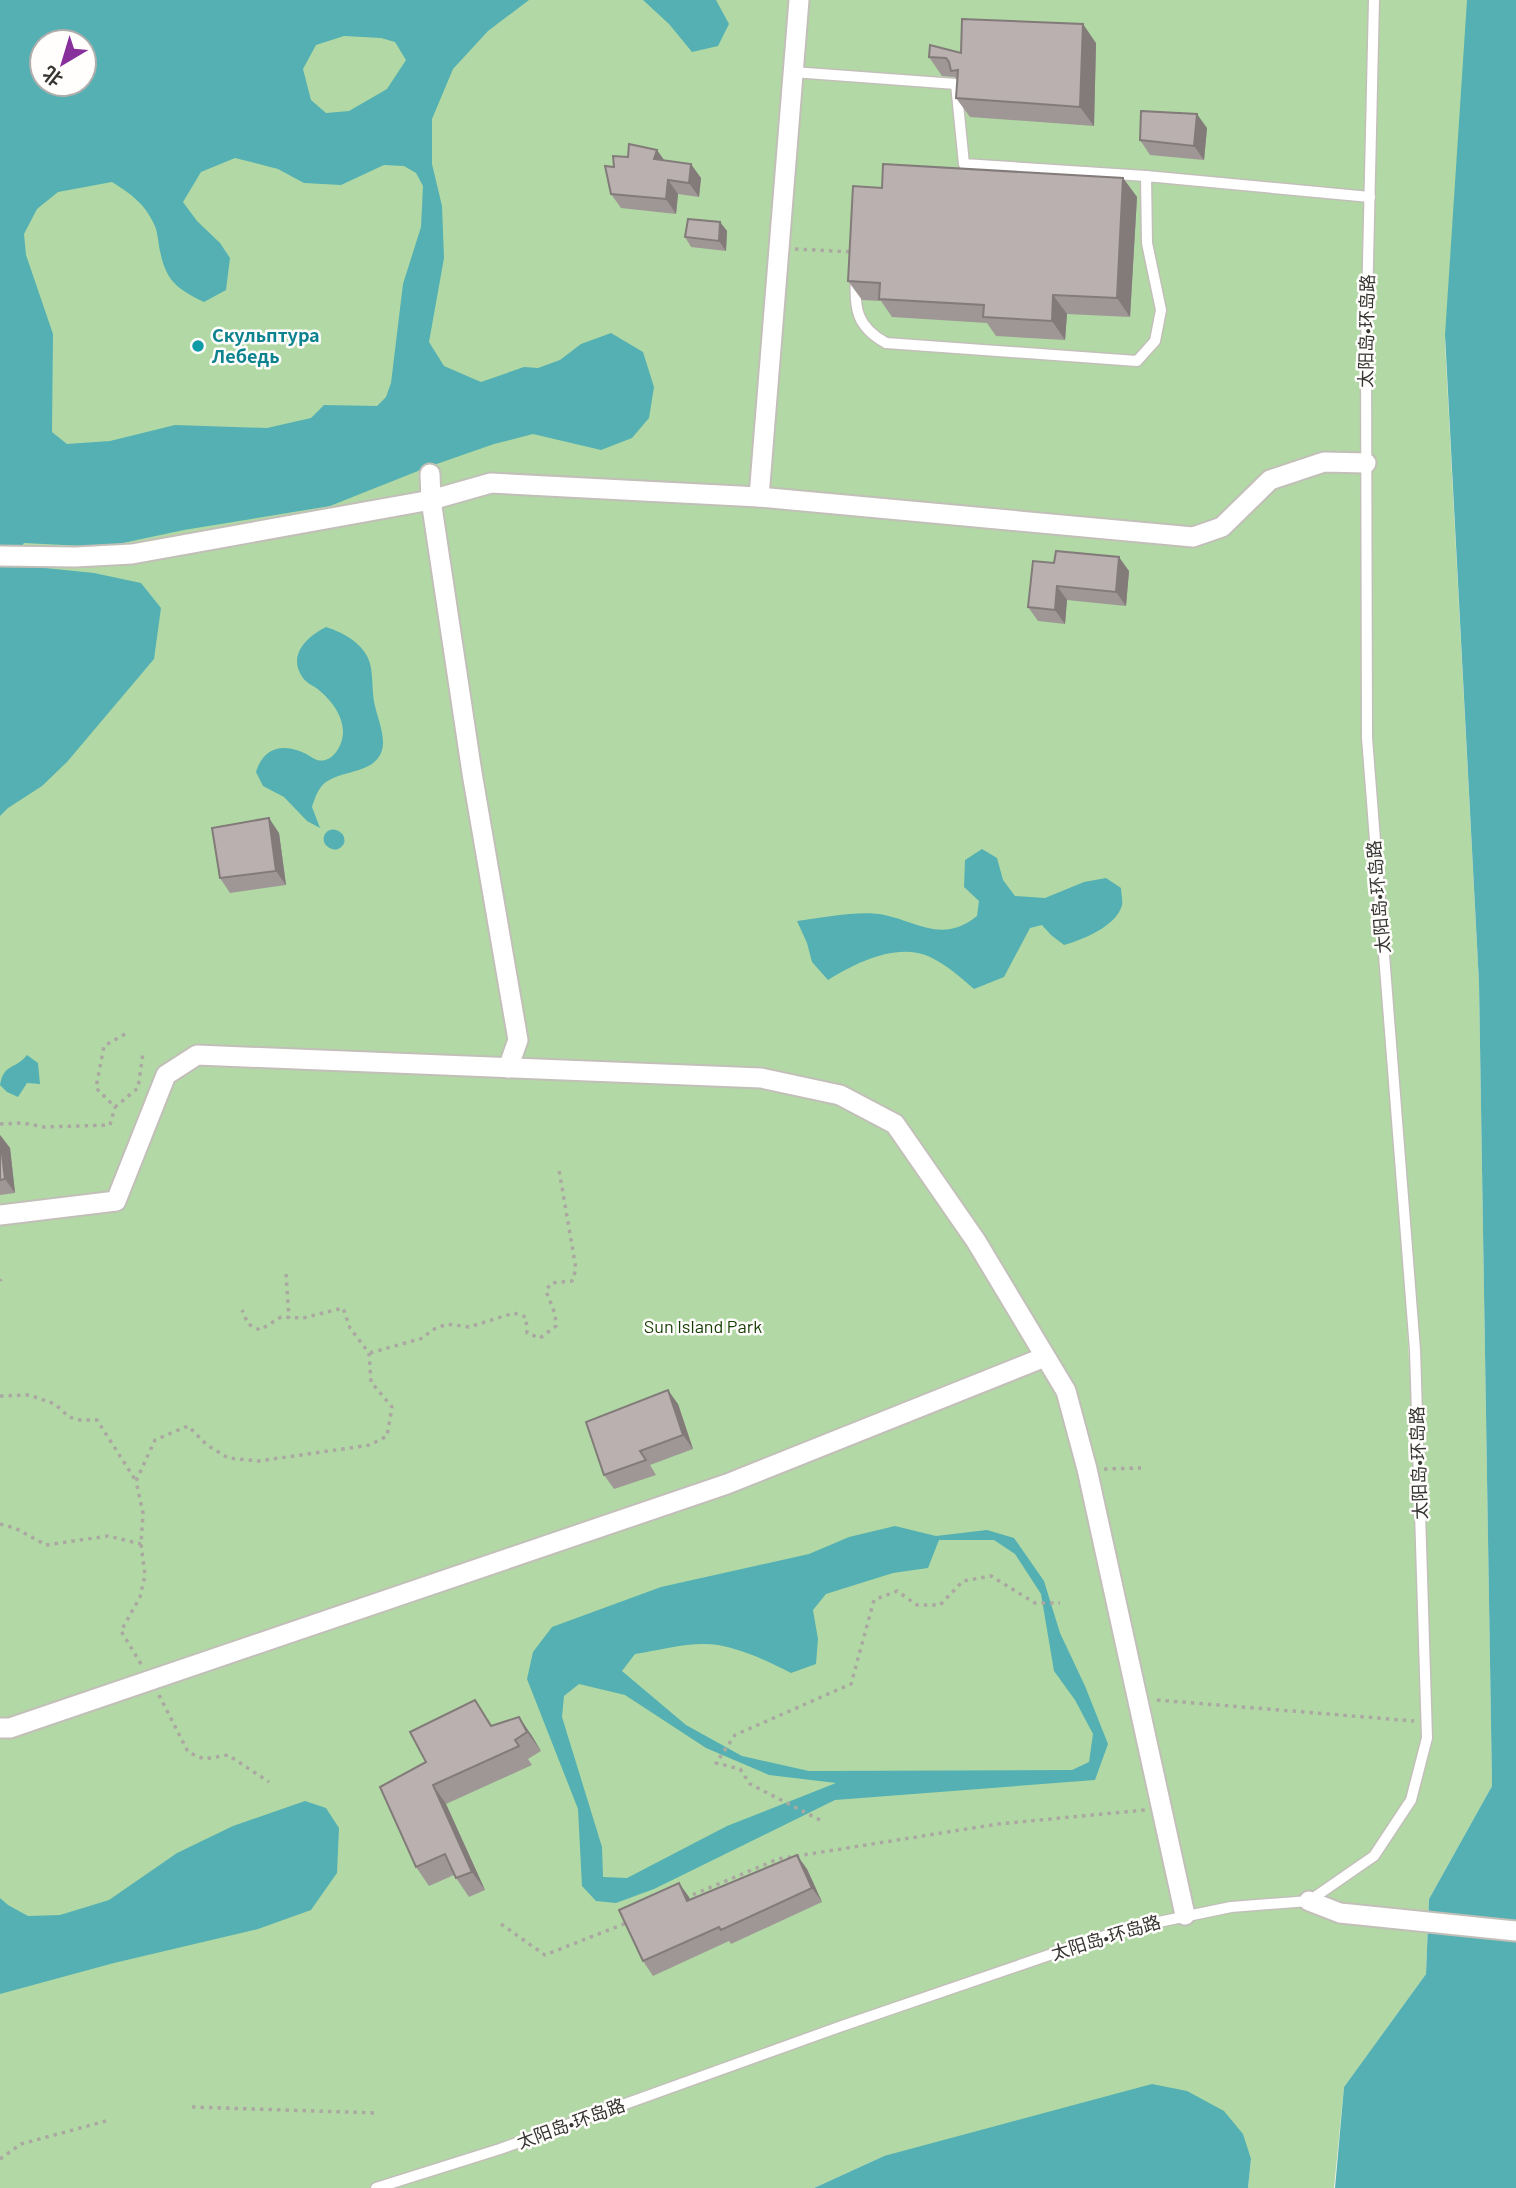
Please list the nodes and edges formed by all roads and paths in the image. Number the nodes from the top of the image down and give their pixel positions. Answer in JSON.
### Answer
{"nodes":[{"id":1,"x":799,"y":0,"type":"edge"},
{"id":2,"x":1374,"y":0,"type":"edge"},
{"id":3,"x":793,"y":72,"type":"junction"},
{"id":4,"x":1146,"y":176,"type":"junction"},
{"id":5,"x":1370,"y":197,"type":"junction"},
{"id":6,"x":779,"y":249,"type":"junction"},
{"id":7,"x":863,"y":252,"type":"edge"},
{"id":8,"x":856,"y":265,"type":"edge"},
{"id":9,"x":1366,"y":463,"type":"junction"},
{"id":10,"x":430,"y":474,"type":"dead end"},
{"id":11,"x":759,"y":497,"type":"junction"},
{"id":12,"x":432,"y":500,"type":"junction"},
{"id":13,"x":7,"y":557,"type":"edge"},
{"id":14,"x":125,"y":1034,"type":"dead end"},
{"id":15,"x":143,"y":1053,"type":"dead end"},
{"id":16,"x":508,"y":1068,"type":"junction"},
{"id":17,"x":115,"y":1107,"type":"junction"},
{"id":18,"x":0,"y":1124,"type":"edge"},
{"id":19,"x":559,"y":1170,"type":"dead end"},
{"id":20,"x":0,"y":1214,"type":"edge"},
{"id":21,"x":286,"y":1275,"type":"dead end"},
{"id":22,"x":242,"y":1310,"type":"dead end"},
{"id":23,"x":289,"y":1318,"type":"junction"},
{"id":24,"x":369,"y":1353,"type":"junction"},
{"id":25,"x":1045,"y":1357,"type":"junction"},
{"id":26,"x":0,"y":1395,"type":"edge"},
{"id":27,"x":1141,"y":1468,"type":"dead end"},
{"id":28,"x":1087,"y":1469,"type":"junction"},
{"id":29,"x":136,"y":1481,"type":"junction"},
{"id":30,"x":0,"y":1524,"type":"edge"},
{"id":31,"x":141,"y":1544,"type":"junction"},
{"id":32,"x":1060,"y":1603,"type":"dead end"},
{"id":33,"x":152,"y":1680,"type":"junction"},
{"id":34,"x":1137,"y":1699,"type":"junction"},
{"id":35,"x":1427,"y":1722,"type":"junction"},
{"id":36,"x":0,"y":1728,"type":"edge"},
{"id":37,"x":269,"y":1782,"type":"dead end"},
{"id":38,"x":1161,"y":1808,"type":"junction"},
{"id":39,"x":820,"y":1820,"type":"dead end"},
{"id":40,"x":1310,"y":1901,"type":"junction"},
{"id":41,"x":675,"y":1902,"type":"edge"},
{"id":42,"x":1185,"y":1915,"type":"junction"},
{"id":43,"x":637,"y":1919,"type":"edge"},
{"id":44,"x":501,"y":1924,"type":"dead end"},
{"id":45,"x":1516,"y":1931,"type":"edge"},
{"id":46,"x":192,"y":2107,"type":"dead end"},
{"id":47,"x":377,"y":2113,"type":"dead end"},
{"id":48,"x":106,"y":2121,"type":"dead end"},
{"id":49,"x":0,"y":2159,"type":"edge"},
{"id":50,"x":376,"y":2188,"type":"edge"}],
"edges":[{"from":1,"to":3,"type":"street"},
{"from":2,"to":5,"type":"lane","name":"太阳岛•环岛路"},
{"from":3,"to":4,"type":"lane"},
{"from":3,"to":6,"type":"street"},
{"from":4,"to":5,"type":"lane"},
{"from":4,"to":8,"type":"lane"},
{"from":5,"to":9,"type":"lane","name":"太阳岛•环岛路"},
{"from":6,"to":7,"type":"path"},
{"from":6,"to":11,"type":"street"},
{"from":9,"to":11,"type":"street"},
{"from":9,"to":35,"type":"lane","name":"太阳岛•环岛路"},
{"from":10,"to":12,"type":"street"},
{"from":11,"to":12,"type":"street"},
{"from":12,"to":13,"type":"street"},
{"from":12,"to":16,"type":"street"},
{"from":14,"to":17,"type":"path"},
{"from":15,"to":17,"type":"path"},
{"from":16,"to":20,"type":"street"},
{"from":16,"to":25,"type":"street"},
{"from":17,"to":18,"type":"path"},
{"from":19,"to":24,"type":"path"},
{"from":21,"to":23,"type":"path"},
{"from":22,"to":23,"type":"path"},
{"from":23,"to":24,"type":"path"},
{"from":24,"to":29,"type":"path"},
{"from":25,"to":28,"type":"street"},
{"from":25,"to":33,"type":"street"},
{"from":26,"to":29,"type":"path"},
{"from":27,"to":28,"type":"path"},
{"from":28,"to":34,"type":"street"},
{"from":29,"to":31,"type":"path"},
{"from":30,"to":31,"type":"path"},
{"from":31,"to":33,"type":"path"},
{"from":32,"to":39,"type":"path"},
{"from":33,"to":36,"type":"street"},
{"from":33,"to":37,"type":"path"},
{"from":34,"to":35,"type":"path"},
{"from":34,"to":38,"type":"street"},
{"from":35,"to":40,"type":"lane","name":"太阳岛•环岛路"},
{"from":38,"to":41,"type":"path"},
{"from":38,"to":42,"type":"street"},
{"from":40,"to":42,"type":"lane","name":"太阳岛•环岛路"},
{"from":40,"to":45,"type":"street"},
{"from":42,"to":50,"type":"lane","name":"太阳岛•环岛路"},
{"from":43,"to":44,"type":"path"},
{"from":46,"to":47,"type":"path"},
{"from":48,"to":49,"type":"path"}]}
